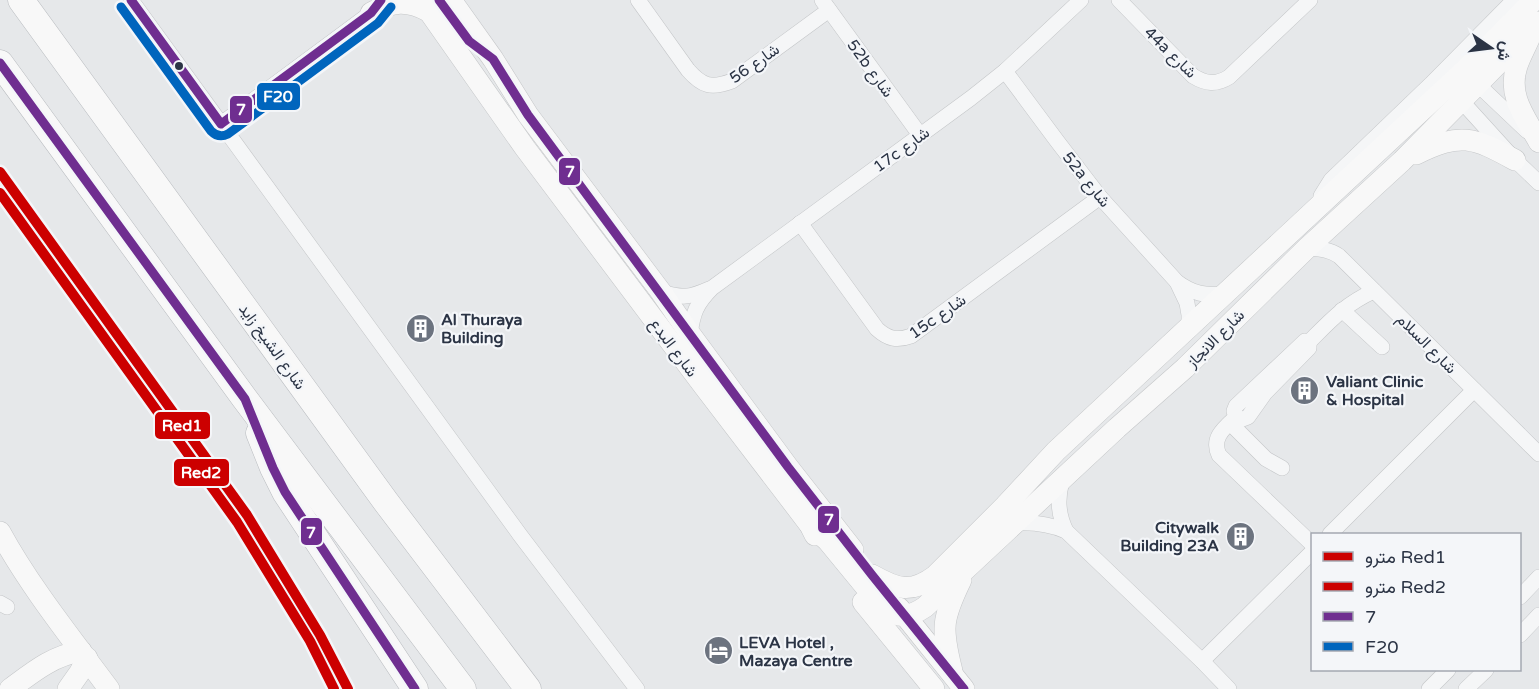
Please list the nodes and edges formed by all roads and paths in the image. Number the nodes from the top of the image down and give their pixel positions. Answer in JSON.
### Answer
{"nodes":[{"id":1,"x":21,"y":0,"type":"edge"},
{"id":2,"x":131,"y":0,"type":"edge"},
{"id":3,"x":451,"y":0,"type":"edge"},
{"id":4,"x":638,"y":0,"type":"edge"},
{"id":5,"x":1081,"y":0,"type":"edge"},
{"id":6,"x":1119,"y":0,"type":"edge"},
{"id":7,"x":1310,"y":0,"type":"edge"},
{"id":8,"x":1514,"y":0,"type":"edge"},
{"id":9,"x":1534,"y":0,"type":"edge"},
{"id":10,"x":429,"y":4,"type":"edge"},
{"id":11,"x":826,"y":5,"type":"edge"},
{"id":12,"x":376,"y":7,"type":"edge"},
{"id":13,"x":1536,"y":25,"type":"edge"},
{"id":14,"x":493,"y":58,"type":"junction"},
{"id":15,"x":0,"y":63,"type":"edge"},
{"id":16,"x":1005,"y":71,"type":"junction"},
{"id":17,"x":1471,"y":77,"type":"junction"},
{"id":18,"x":1454,"y":94,"type":"junction"},
{"id":19,"x":221,"y":124,"type":"junction"},
{"id":20,"x":920,"y":135,"type":"junction"},
{"id":21,"x":1539,"y":142,"type":"edge"},
{"id":22,"x":1515,"y":160,"type":"junction"},
{"id":23,"x":1402,"y":161,"type":"junction"},
{"id":24,"x":1539,"y":183,"type":"edge"},
{"id":25,"x":1100,"y":197,"type":"junction"},
{"id":26,"x":1314,"y":211,"type":"junction"},
{"id":27,"x":801,"y":223,"type":"junction"},
{"id":28,"x":1306,"y":248,"type":"junction"},
{"id":29,"x":1177,"y":282,"type":"junction"},
{"id":30,"x":712,"y":288,"type":"junction"},
{"id":31,"x":1374,"y":291,"type":"junction"},
{"id":32,"x":661,"y":292,"type":"junction"},
{"id":33,"x":1225,"y":293,"type":"junction"},
{"id":34,"x":1346,"y":307,"type":"junction"},
{"id":35,"x":1189,"y":327,"type":"junction"},
{"id":36,"x":690,"y":334,"type":"junction"},
{"id":37,"x":1385,"y":345,"type":"dead end"},
{"id":38,"x":1474,"y":390,"type":"junction"},
{"id":39,"x":245,"y":399,"type":"junction"},
{"id":40,"x":1233,"y":420,"type":"junction"},
{"id":41,"x":1539,"y":454,"type":"edge"},
{"id":42,"x":1282,"y":468,"type":"dead end"},
{"id":43,"x":1062,"y":481,"type":"junction"},
{"id":44,"x":1017,"y":523,"type":"junction"},
{"id":45,"x":810,"y":525,"type":"junction"},
{"id":46,"x":1066,"y":531,"type":"junction"},
{"id":47,"x":0,"y":532,"type":"edge"},
{"id":48,"x":1331,"y":533,"type":"edge"},
{"id":49,"x":1311,"y":543,"type":"edge"},
{"id":50,"x":5,"y":552,"type":"edge"},
{"id":51,"x":1311,"y":553,"type":"edge"},
{"id":52,"x":965,"y":572,"type":"junction"},
{"id":53,"x":872,"y":575,"type":"junction"},
{"id":54,"x":1539,"y":577,"type":"edge"},
{"id":55,"x":1521,"y":596,"type":"edge"},
{"id":56,"x":48,"y":606,"type":"junction"},
{"id":57,"x":1539,"y":615,"type":"edge"},
{"id":58,"x":906,"y":616,"type":"junction"},
{"id":59,"x":1521,"y":634,"type":"edge"},
{"id":60,"x":84,"y":655,"type":"junction"},
{"id":61,"x":1202,"y":661,"type":"junction"},
{"id":62,"x":45,"y":664,"type":"junction"},
{"id":63,"x":1447,"y":671,"type":"edge"},
{"id":64,"x":1483,"y":671,"type":"edge"},
{"id":65,"x":959,"y":683,"type":"edge"},
{"id":66,"x":10,"y":689,"type":"edge"},
{"id":67,"x":68,"y":689,"type":"edge"},
{"id":68,"x":109,"y":689,"type":"edge"},
{"id":69,"x":415,"y":689,"type":"edge"},
{"id":70,"x":463,"y":689,"type":"edge"},
{"id":71,"x":528,"y":689,"type":"edge"},
{"id":72,"x":637,"y":689,"type":"edge"},
{"id":73,"x":934,"y":689,"type":"edge"},
{"id":74,"x":1229,"y":689,"type":"edge"},
{"id":75,"x":1429,"y":689,"type":"edge"},
{"id":76,"x":1466,"y":689,"type":"edge"}],
"edges":[{"from":1,"to":71,"type":"highway","name":"شارع الشيخ زايد"},
{"from":2,"to":19,"type":"street"},
{"from":3,"to":14,"type":"street","name":"شارع البدع"},
{"from":4,"to":11,"type":"street","name":"شارع 56"},
{"from":5,"to":16,"type":"street","name":"17c شارع"},
{"from":6,"to":7,"type":"street","name":"44a شارع"},
{"from":8,"to":26,"type":"street","name":"شارع الانجاز"},
{"from":9,"to":17,"type":"street","name":"شارع الانجاز"},
{"from":10,"to":12,"type":"street"},
{"from":10,"to":14,"type":"street"},
{"from":10,"to":45,"type":"street","name":"شارع البدع"},
{"from":11,"to":20,"type":"street","name":"52b شارع"},
{"from":12,"to":19,"type":"street"},
{"from":13,"to":17,"type":"street","name":"شارع الانجاز"},
{"from":13,"to":21,"type":"street"},
{"from":14,"to":32,"type":"street","name":"شارع البدع"},
{"from":15,"to":39,"type":"highway"},
{"from":16,"to":20,"type":"street","name":"17c شارع"},
{"from":16,"to":25,"type":"street","name":"52a شارع"},
{"from":17,"to":18,"type":"street","name":"شارع الانجاز"},
{"from":17,"to":21,"type":"street"},
{"from":18,"to":22,"type":"street"},
{"from":18,"to":23,"type":"street","name":"شارع الانجاز"},
{"from":18,"to":26,"type":"street","name":"شارع الانجاز"},
{"from":19,"to":72,"type":"street"},
{"from":20,"to":27,"type":"street","name":"17c شارع"},
{"from":22,"to":23,"type":"street"},
{"from":22,"to":24,"type":"street"},
{"from":23,"to":28,"type":"street","name":"شارع الانجاز"},
{"from":25,"to":27,"type":"street","name":"15c شارع"},
{"from":25,"to":29,"type":"street","name":"52a شارع"},
{"from":26,"to":33,"type":"street","name":"شارع الانجاز"},
{"from":27,"to":30,"type":"street","name":"17c شارع"},
{"from":28,"to":31,"type":"street","name":"شارع السلام"},
{"from":28,"to":43,"type":"street","name":"شارع الانجاز"},
{"from":29,"to":33,"type":"street","name":"52a شارع"},
{"from":29,"to":35,"type":"street","name":"52a شارع"},
{"from":30,"to":32,"type":"street","name":"17c شارع"},
{"from":30,"to":36,"type":"street","name":"17c شارع"},
{"from":31,"to":34,"type":"street"},
{"from":31,"to":38,"type":"street","name":"شارع السلام"},
{"from":32,"to":36,"type":"street","name":"شارع البدع"},
{"from":33,"to":35,"type":"street","name":"شارع الانجاز"},
{"from":34,"to":37,"type":"street"},
{"from":34,"to":40,"type":"street"},
{"from":35,"to":53,"type":"street","name":"شارع الانجاز"},
{"from":36,"to":53,"type":"street","name":"شارع البدع"},
{"from":38,"to":41,"type":"street","name":"شارع السلام"},
{"from":38,"to":48,"type":"street"},
{"from":39,"to":69,"type":"highway"},
{"from":39,"to":70,"type":"highway"},
{"from":40,"to":42,"type":"street"},
{"from":40,"to":49,"type":"street"},
{"from":43,"to":44,"type":"street","name":"شارع الانجاز"},
{"from":43,"to":46,"type":"street"},
{"from":44,"to":46,"type":"street"},
{"from":44,"to":52,"type":"street","name":"شارع الانجاز"},
{"from":45,"to":58,"type":"street"},
{"from":45,"to":73,"type":"street","name":"شارع البدع"},
{"from":46,"to":61,"type":"street"},
{"from":47,"to":50,"type":"street"},
{"from":50,"to":56,"type":"street"},
{"from":51,"to":61,"type":"street"},
{"from":52,"to":58,"type":"street"},
{"from":52,"to":65,"type":"street","name":"شارع الانجاز"},
{"from":53,"to":58,"type":"street","name":"شارع البدع"},
{"from":54,"to":55,"type":"street"},
{"from":56,"to":60,"type":"street"},
{"from":56,"to":62,"type":"street"},
{"from":57,"to":59,"type":"street"},
{"from":58,"to":65,"type":"street","name":"شارع البدع"},
{"from":60,"to":62,"type":"street"},
{"from":60,"to":67,"type":"street"},
{"from":60,"to":68,"type":"street"},
{"from":61,"to":74,"type":"street"},
{"from":62,"to":66,"type":"street"},
{"from":63,"to":75,"type":"street"},
{"from":64,"to":76,"type":"street"}]}
